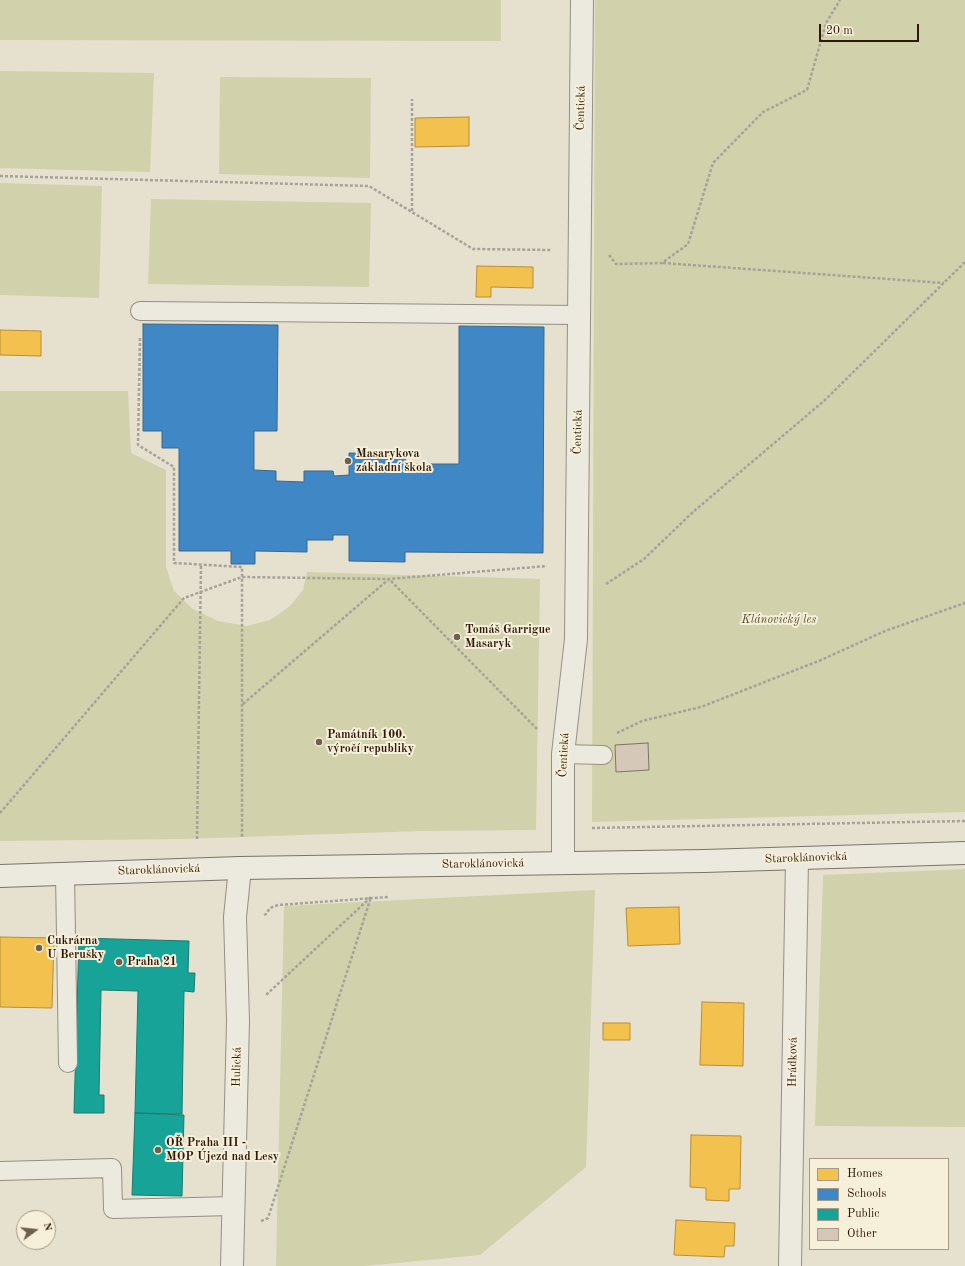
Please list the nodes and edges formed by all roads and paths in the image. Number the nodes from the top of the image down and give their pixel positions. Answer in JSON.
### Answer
{"nodes":[{"id":1,"x":582,"y":0,"type":"edge"},
{"id":2,"x":840,"y":0,"type":"edge"},
{"id":3,"x":412,"y":99,"type":"dead end"},
{"id":4,"x":0,"y":176,"type":"edge"},
{"id":5,"x":412,"y":212,"type":"junction"},
{"id":6,"x":580,"y":222,"type":"junction"},
{"id":7,"x":559,"y":250,"type":"dead end"},
{"id":8,"x":965,"y":262,"type":"edge"},
{"id":9,"x":662,"y":263,"type":"junction"},
{"id":10,"x":944,"y":283,"type":"junction"},
{"id":11,"x":140,"y":311,"type":"joint"},
{"id":12,"x":579,"y":315,"type":"junction"},
{"id":13,"x":201,"y":564,"type":"junction"},
{"id":14,"x":552,"y":565,"type":"dead end"},
{"id":15,"x":242,"y":577,"type":"junction"},
{"id":16,"x":389,"y":579,"type":"junction"},
{"id":17,"x":200,"y":592,"type":"junction"},
{"id":18,"x":576,"y":596,"type":"junction"},
{"id":19,"x":965,"y":603,"type":"edge"},
{"id":20,"x":242,"y":704,"type":"junction"},
{"id":21,"x":538,"y":730,"type":"dead end"},
{"id":22,"x":563,"y":754,"type":"junction"},
{"id":23,"x":603,"y":755,"type":"joint"},
{"id":24,"x":0,"y":814,"type":"edge"},
{"id":25,"x":965,"y":821,"type":"edge"},
{"id":26,"x":591,"y":828,"type":"dead end"},
{"id":27,"x":242,"y":837,"type":"dead end"},
{"id":28,"x":197,"y":838,"type":"dead end"},
{"id":29,"x":965,"y":853,"type":"edge"},
{"id":30,"x":797,"y":859,"type":"junction"},
{"id":31,"x":563,"y":863,"type":"junction"},
{"id":32,"x":240,"y":868,"type":"junction"},
{"id":33,"x":65,"y":873,"type":"junction"},
{"id":34,"x":0,"y":876,"type":"edge"},
{"id":35,"x":238,"y":1021,"type":"junction"},
{"id":36,"x":68,"y":1063,"type":"dead end"},
{"id":37,"x":0,"y":1171,"type":"edge"},
{"id":38,"x":234,"y":1206,"type":"junction"},
{"id":39,"x":233,"y":1234,"type":"junction"},
{"id":40,"x":232,"y":1266,"type":"edge"},
{"id":41,"x":790,"y":1266,"type":"edge"}],
"edges":[{"from":1,"to":6,"type":"street","name":"Čentická"},
{"from":2,"to":9,"type":"path"},
{"from":3,"to":5,"type":"path"},
{"from":4,"to":5,"type":"path"},
{"from":5,"to":7,"type":"path"},
{"from":6,"to":9,"type":"path"},
{"from":6,"to":12,"type":"street","name":"Čentická"},
{"from":8,"to":10,"type":"path"},
{"from":9,"to":10,"type":"path"},
{"from":10,"to":18,"type":"path"},
{"from":11,"to":12,"type":"lane"},
{"from":11,"to":13,"type":"path"},
{"from":12,"to":18,"type":"street","name":"Čentická"},
{"from":13,"to":15,"type":"path"},
{"from":13,"to":17,"type":"path"},
{"from":14,"to":16,"type":"path"},
{"from":15,"to":16,"type":"path"},
{"from":15,"to":17,"type":"path"},
{"from":15,"to":20,"type":"path"},
{"from":16,"to":20,"type":"path"},
{"from":16,"to":21,"type":"path"},
{"from":17,"to":24,"type":"path"},
{"from":17,"to":28,"type":"path"},
{"from":18,"to":22,"type":"street","name":"Čentická"},
{"from":19,"to":23,"type":"path"},
{"from":20,"to":27,"type":"path"},
{"from":22,"to":23,"type":"lane"},
{"from":22,"to":31,"type":"street","name":"Čentická"},
{"from":25,"to":26,"type":"path"},
{"from":29,"to":30,"type":"street","name":"Staroklánovická"},
{"from":30,"to":31,"type":"street","name":"Staroklánovická"},
{"from":30,"to":41,"type":"street","name":"Hrádková"},
{"from":31,"to":32,"type":"street","name":"Staroklánovická"},
{"from":32,"to":33,"type":"street","name":"Staroklánovická"},
{"from":32,"to":35,"type":"street","name":"Hulická"},
{"from":33,"to":34,"type":"street","name":"Staroklánovická"},
{"from":33,"to":36,"type":"lane"},
{"from":35,"to":38,"type":"street","name":"Hulická"},
{"from":35,"to":39,"type":"path"},
{"from":37,"to":38,"type":"lane"},
{"from":38,"to":39,"type":"street","name":"Hulická"},
{"from":39,"to":40,"type":"street","name":"Hulická"}]}
